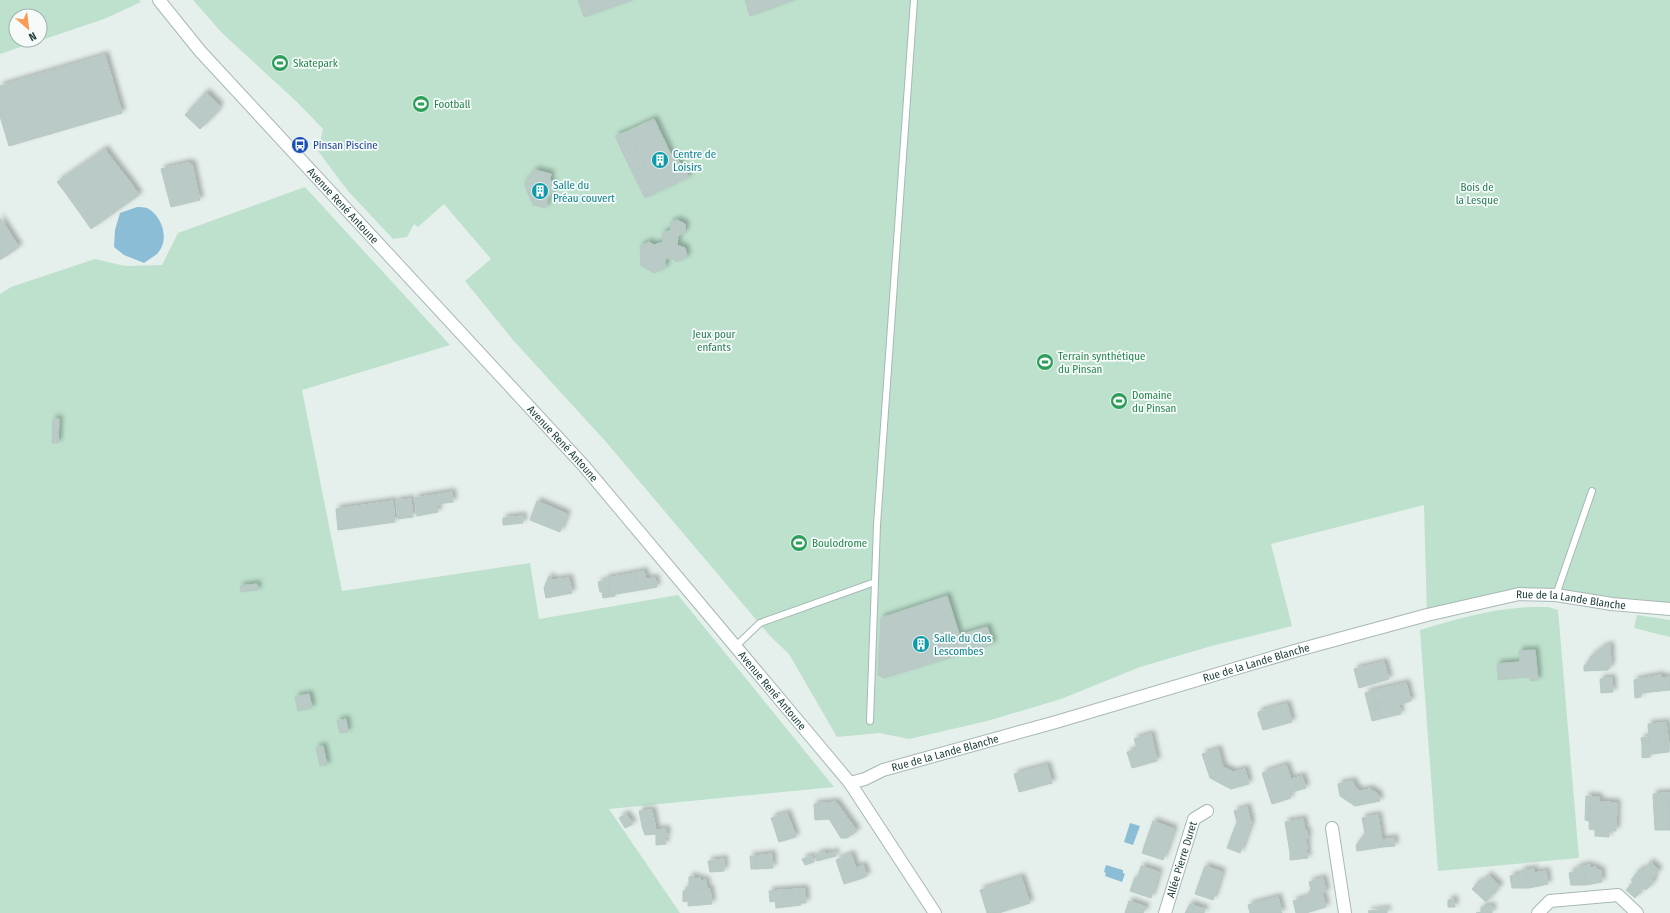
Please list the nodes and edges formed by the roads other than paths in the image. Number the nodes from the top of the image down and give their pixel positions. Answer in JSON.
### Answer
{"nodes":[{"id":1,"x":159,"y":0,"type":"edge"},
{"id":2,"x":914,"y":0,"type":"edge"},
{"id":3,"x":1592,"y":491,"type":"dead end"},
{"id":4,"x":875,"y":582,"type":"junction"},
{"id":5,"x":1556,"y":595,"type":"junction"},
{"id":6,"x":1670,"y":609,"type":"edge"},
{"id":7,"x":736,"y":646,"type":"junction"},
{"id":8,"x":870,"y":721,"type":"dead end"},
{"id":9,"x":850,"y":783,"type":"junction"},
{"id":10,"x":1207,"y":811,"type":"dead end"},
{"id":11,"x":1332,"y":828,"type":"dead end"},
{"id":12,"x":935,"y":913,"type":"edge"},
{"id":13,"x":1164,"y":913,"type":"edge"},
{"id":14,"x":1345,"y":913,"type":"edge"},
{"id":15,"x":1538,"y":913,"type":"edge"},
{"id":16,"x":1637,"y":913,"type":"edge"}],
"edges":[{"from":1,"to":7,"type":"street","name":"Avenue René Antoune"},
{"from":2,"to":4,"type":"lane"},
{"from":3,"to":5,"type":"lane"},
{"from":4,"to":7,"type":"lane"},
{"from":4,"to":8,"type":"lane"},
{"from":5,"to":6,"type":"street","name":"Rue de la Lande Blanche"},
{"from":5,"to":9,"type":"street","name":"Rue de la Lande Blanche"},
{"from":7,"to":9,"type":"street","name":"Avenue René Antoune"},
{"from":9,"to":12,"type":"street","name":"Avenue René Antoune"},
{"from":10,"to":13,"type":"street","name":"Allée Pierre Duret"},
{"from":11,"to":14,"type":"street"},
{"from":15,"to":16,"type":"street"}]}
